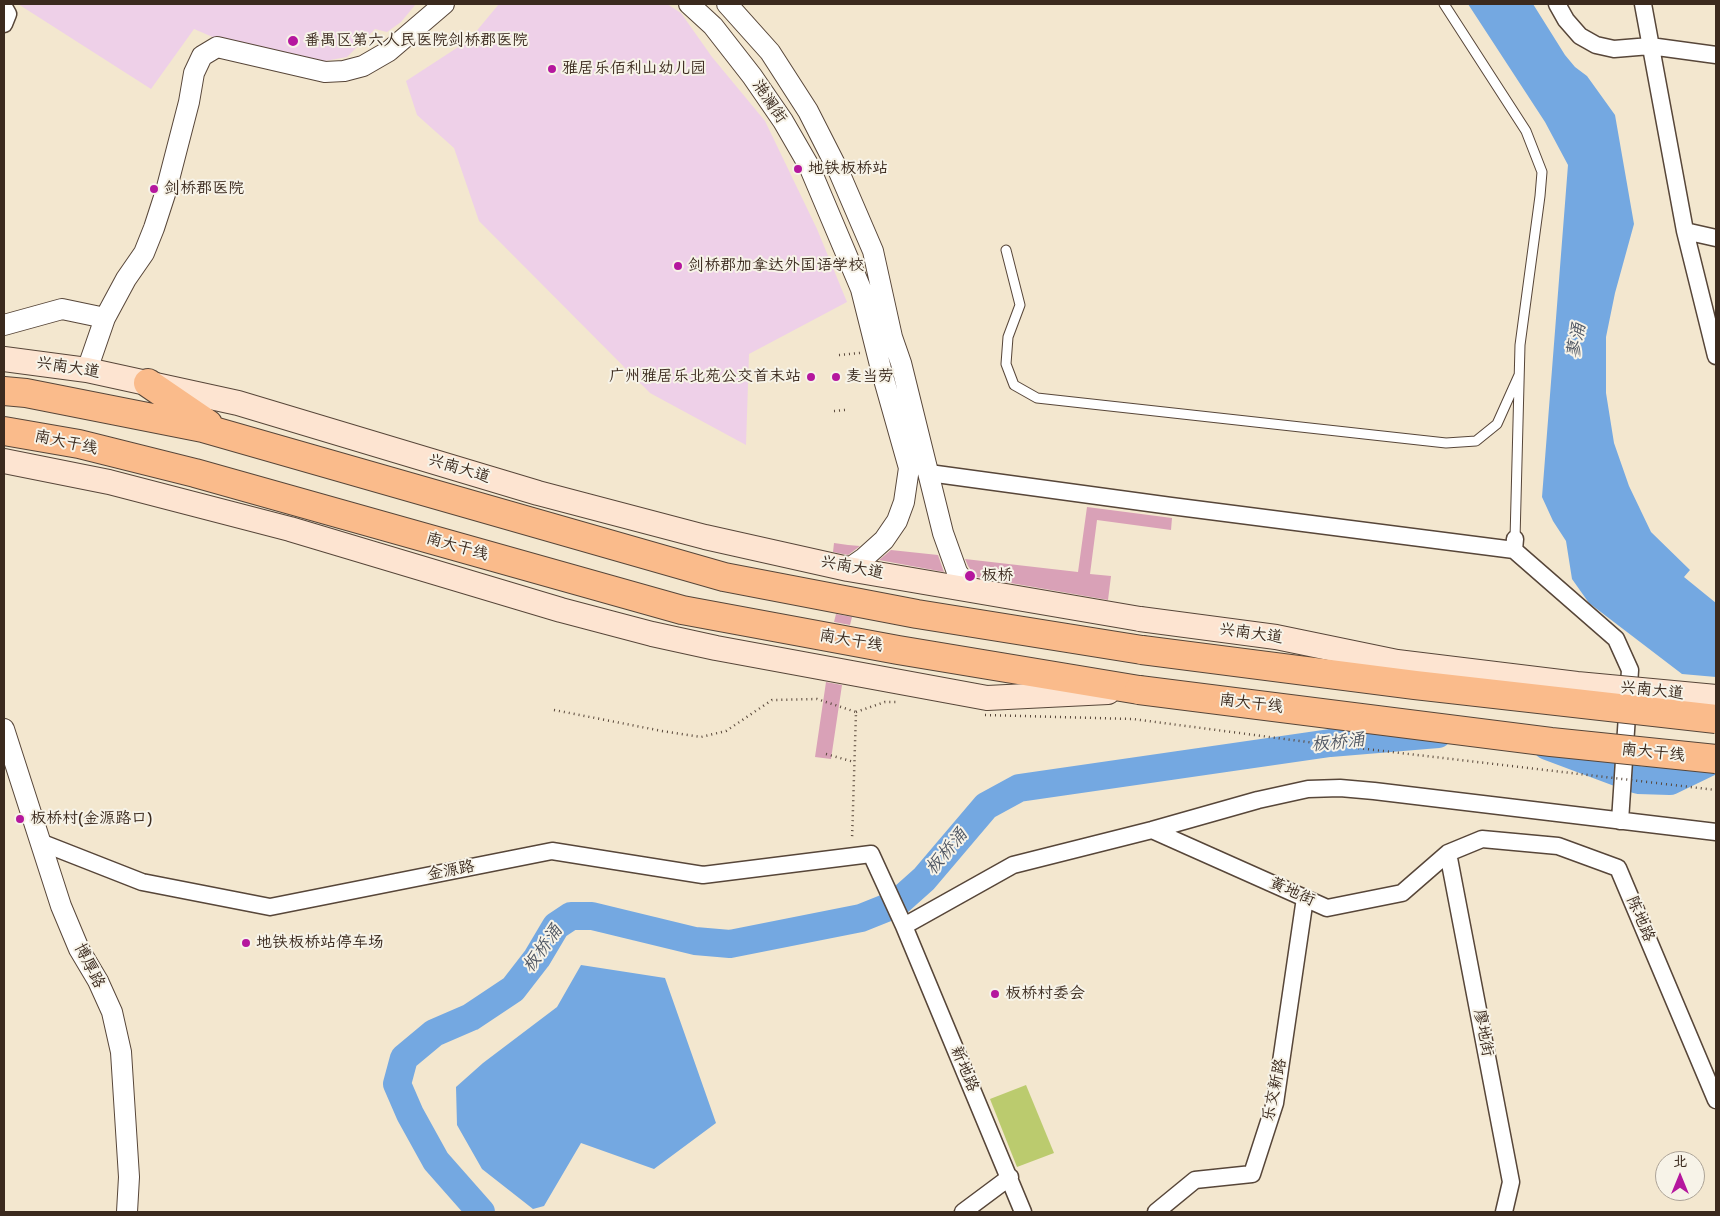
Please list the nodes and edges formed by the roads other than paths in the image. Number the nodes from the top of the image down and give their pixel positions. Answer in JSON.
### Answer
{"nodes":[{"id":1,"x":444,"y":4,"type":"edge"},
{"id":2,"x":689,"y":4,"type":"edge"},
{"id":3,"x":727,"y":4,"type":"edge"},
{"id":4,"x":1444,"y":4,"type":"edge"},
{"id":5,"x":1556,"y":4,"type":"edge"},
{"id":6,"x":1643,"y":4,"type":"edge"},
{"id":7,"x":4,"y":7,"type":"edge"},
{"id":8,"x":4,"y":24,"type":"edge"},
{"id":9,"x":1650,"y":46,"type":"junction"},
{"id":10,"x":1716,"y":55,"type":"edge"},
{"id":11,"x":852,"y":202,"type":"junction"},
{"id":12,"x":829,"y":213,"type":"junction"},
{"id":13,"x":1685,"y":231,"type":"junction"},
{"id":14,"x":1716,"y":238,"type":"edge"},
{"id":15,"x":1006,"y":250,"type":"dead end"},
{"id":16,"x":105,"y":318,"type":"junction"},
{"id":17,"x":4,"y":325,"type":"edge"},
{"id":18,"x":1716,"y":356,"type":"edge"},
{"id":19,"x":4,"y":359,"type":"edge"},
{"id":20,"x":901,"y":363,"type":"junction"},
{"id":21,"x":881,"y":369,"type":"junction"},
{"id":22,"x":88,"y":370,"type":"junction"},
{"id":23,"x":1519,"y":375,"type":"junction"},
{"id":24,"x":148,"y":383,"type":"junction"},
{"id":25,"x":4,"y":391,"type":"edge"},
{"id":26,"x":4,"y":430,"type":"edge"},
{"id":27,"x":221,"y":434,"type":"junction"},
{"id":28,"x":4,"y":461,"type":"edge"},
{"id":29,"x":929,"y":474,"type":"junction"},
{"id":30,"x":1514,"y":545,"type":"junction"},
{"id":31,"x":848,"y":569,"type":"junction"},
{"id":32,"x":973,"y":590,"type":"junction"},
{"id":33,"x":1276,"y":637,"type":"junction"},
{"id":34,"x":1415,"y":685,"type":"junction"},
{"id":35,"x":1139,"y":690,"type":"junction"},
{"id":36,"x":1716,"y":697,"type":"edge"},
{"id":37,"x":1716,"y":719,"type":"edge"},
{"id":38,"x":4,"y":729,"type":"edge"},
{"id":39,"x":1716,"y":759,"type":"edge"},
{"id":40,"x":1620,"y":821,"type":"junction"},
{"id":41,"x":1152,"y":830,"type":"junction"},
{"id":42,"x":1716,"y":832,"type":"edge"},
{"id":43,"x":1482,"y":839,"type":"joint"},
{"id":44,"x":40,"y":842,"type":"junction"},
{"id":45,"x":1448,"y":853,"type":"junction"},
{"id":46,"x":871,"y":854,"type":"joint"},
{"id":47,"x":1305,"y":898,"type":"junction"},
{"id":48,"x":904,"y":926,"type":"junction"},
{"id":49,"x":1716,"y":1100,"type":"edge"},
{"id":50,"x":1010,"y":1177,"type":"junction"},
{"id":51,"x":128,"y":1212,"type":"edge"},
{"id":52,"x":962,"y":1212,"type":"edge"},
{"id":53,"x":1023,"y":1212,"type":"edge"},
{"id":54,"x":1156,"y":1212,"type":"edge"},
{"id":55,"x":1504,"y":1212,"type":"edge"}],
"edges":[{"from":1,"to":16,"type":"street"},
{"from":2,"to":12,"type":"street","name":"滟澜街"},
{"from":3,"to":11,"type":"street","name":"滟澜街"},
{"from":4,"to":23,"type":"lane"},
{"from":5,"to":9,"type":"street"},
{"from":6,"to":9,"type":"street"},
{"from":7,"to":8,"type":"street"},
{"from":9,"to":10,"type":"street"},
{"from":9,"to":13,"type":"street"},
{"from":11,"to":12,"type":"street"},
{"from":11,"to":20,"type":"street","name":"滟澜街"},
{"from":12,"to":21,"type":"street","name":"滟澜街"},
{"from":13,"to":14,"type":"street"},
{"from":13,"to":18,"type":"street"},
{"from":15,"to":23,"type":"lane"},
{"from":16,"to":17,"type":"street"},
{"from":16,"to":22,"type":"street"},
{"from":19,"to":22,"type":"main road","name":"兴南大道"},
{"from":20,"to":21,"type":"street"},
{"from":20,"to":29,"type":"street","name":"滟澜街"},
{"from":21,"to":31,"type":"street","name":"滟澜街"},
{"from":22,"to":24,"type":"main road","name":"兴南大道"},
{"from":23,"to":30,"type":"lane"},
{"from":24,"to":27,"type":"highway"},
{"from":24,"to":31,"type":"main road","name":"兴南大道"},
{"from":25,"to":27,"type":"highway"},
{"from":26,"to":35,"type":"highway","name":"南大干线"},
{"from":27,"to":34,"type":"highway","bridge":true},
{"from":28,"to":35,"type":"main road"},
{"from":29,"to":30,"type":"street"},
{"from":29,"to":32,"type":"street","name":"滟澜街"},
{"from":30,"to":40,"type":"street","bridge":true},
{"from":31,"to":32,"type":"main road","name":"兴南大道"},
{"from":32,"to":33,"type":"main road","name":"兴南大道","bridge":true},
{"from":33,"to":34,"type":"highway","bridge":true},
{"from":33,"to":36,"type":"main road","name":"兴南大道","bridge":true},
{"from":34,"to":37,"type":"highway","bridge":true},
{"from":35,"to":39,"type":"highway","name":"南大干线","bridge":true},
{"from":38,"to":44,"type":"street","name":"博厚路"},
{"from":40,"to":41,"type":"street"},
{"from":40,"to":42,"type":"street"},
{"from":41,"to":47,"type":"street","name":"黄地街"},
{"from":41,"to":48,"type":"street"},
{"from":43,"to":45,"type":"street","name":"黄地街"},
{"from":43,"to":49,"type":"street","name":"陈地路"},
{"from":44,"to":46,"type":"street","name":"金源路"},
{"from":44,"to":51,"type":"street","name":"博厚路"},
{"from":45,"to":47,"type":"street","name":"黄地街"},
{"from":45,"to":55,"type":"street","name":"廖地街"},
{"from":46,"to":48,"type":"street","name":"新地路"},
{"from":47,"to":54,"type":"street","name":"乐交新路"},
{"from":48,"to":50,"type":"street","name":"新地路"},
{"from":50,"to":52,"type":"street"},
{"from":50,"to":53,"type":"street","name":"新地路"}]}
